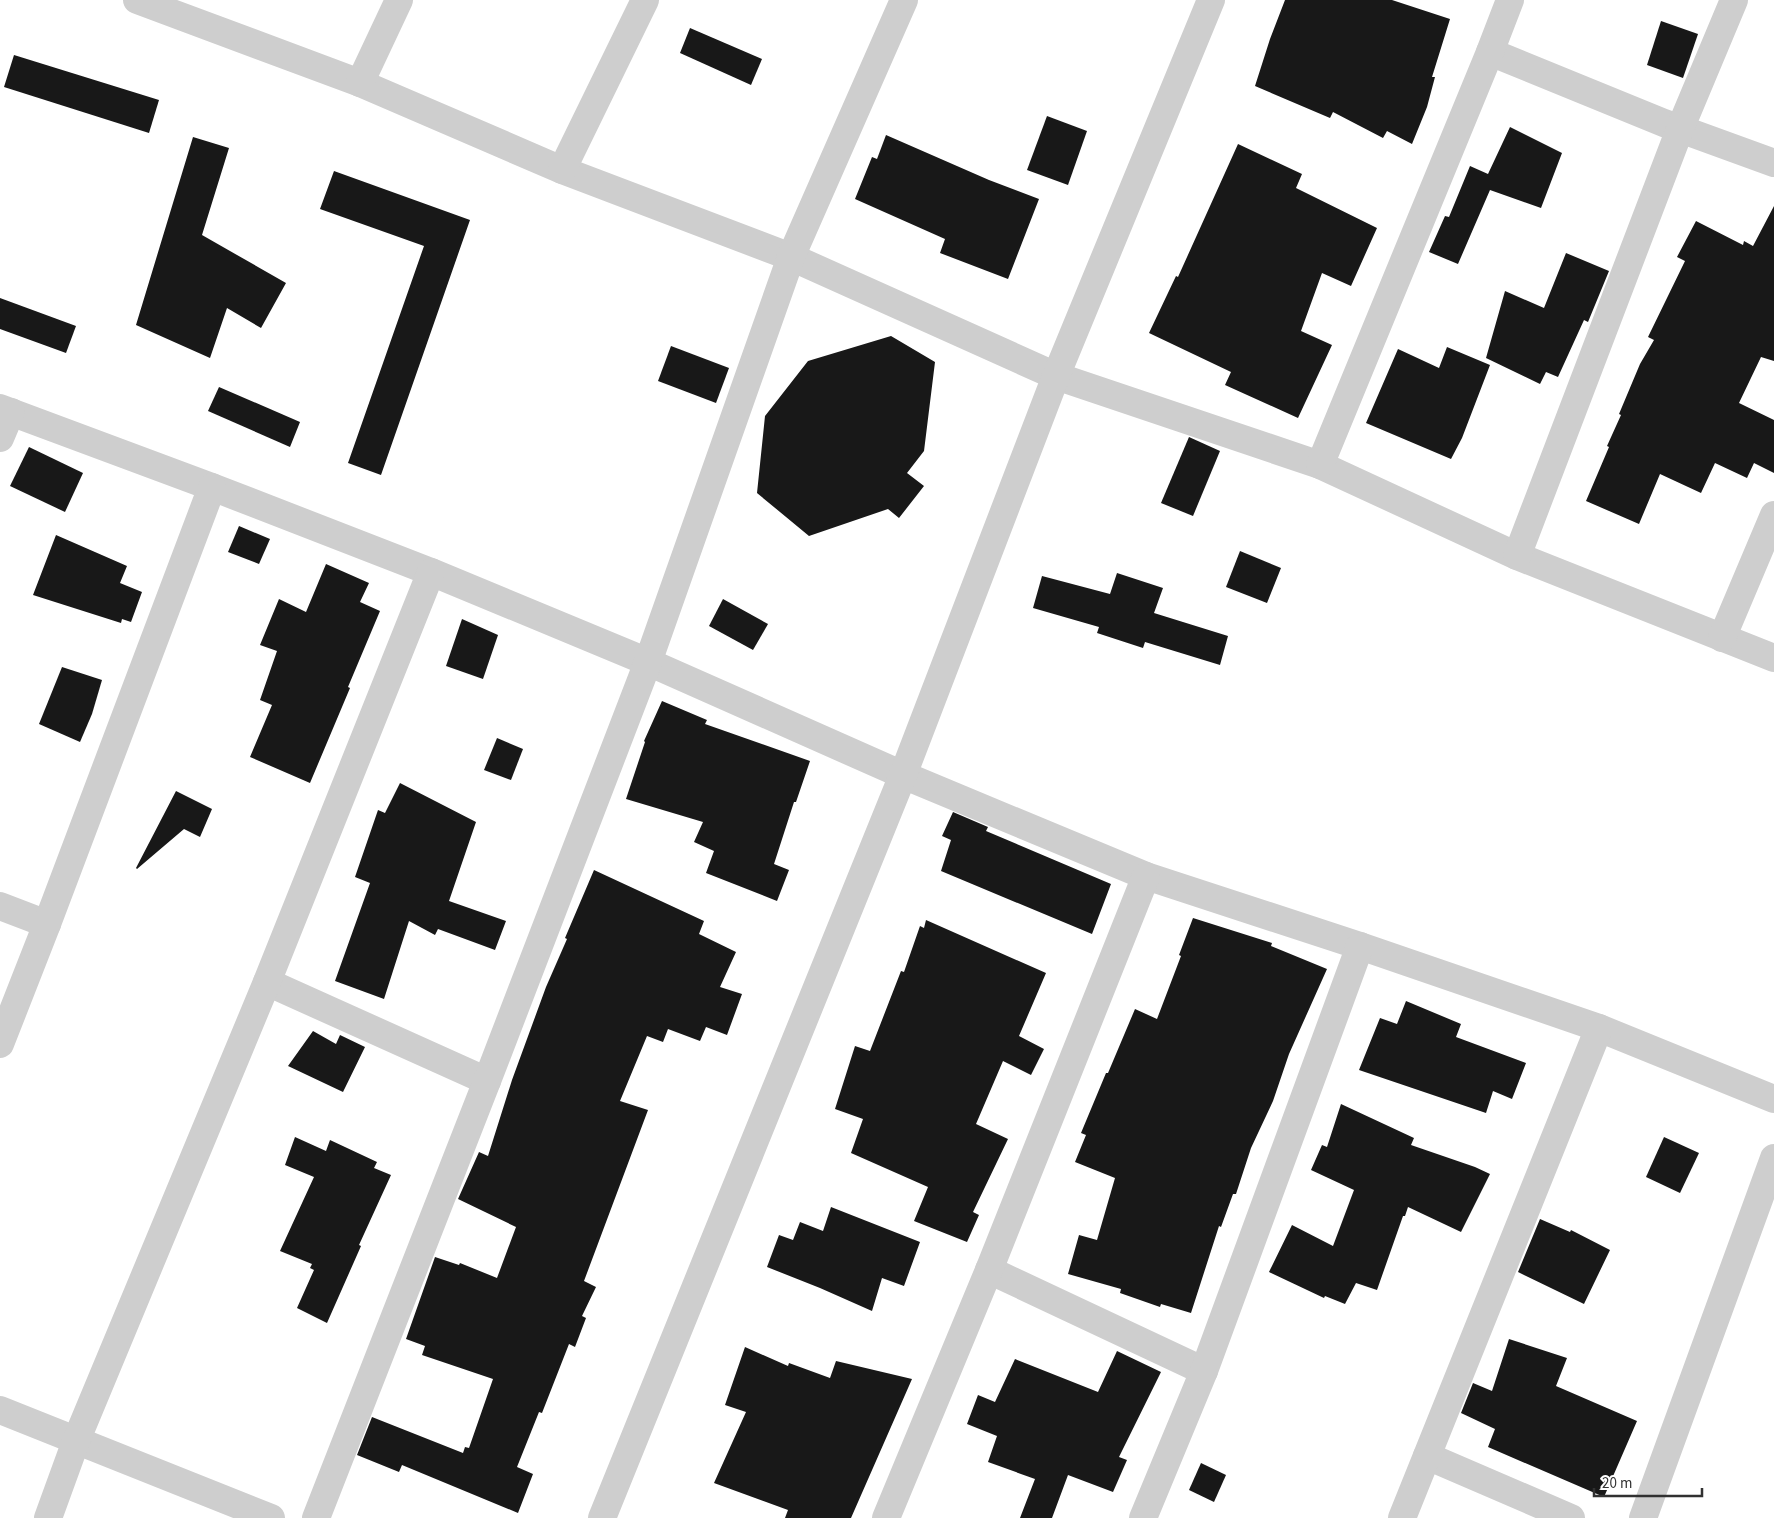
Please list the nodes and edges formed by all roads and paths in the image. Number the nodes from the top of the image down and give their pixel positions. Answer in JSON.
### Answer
{"nodes":[{"id":1,"x":399,"y":0,"type":"edge"},
{"id":2,"x":645,"y":0,"type":"edge"},
{"id":3,"x":904,"y":0,"type":"edge"},
{"id":4,"x":1211,"y":0,"type":"edge"},
{"id":5,"x":1510,"y":0,"type":"edge"},
{"id":6,"x":1734,"y":0,"type":"edge"},
{"id":7,"x":141,"y":1,"type":"edge"},
{"id":8,"x":1490,"y":52,"type":"junction"},
{"id":9,"x":360,"y":83,"type":"junction"},
{"id":10,"x":1680,"y":129,"type":"junction"},
{"id":11,"x":1774,"y":163,"type":"edge"},
{"id":12,"x":562,"y":170,"type":"junction"},
{"id":13,"x":791,"y":257,"type":"junction"},
{"id":14,"x":1056,"y":376,"type":"junction"},
{"id":15,"x":5,"y":410,"type":"edge"},
{"id":16,"x":0,"y":438,"type":"edge"},
{"id":17,"x":1320,"y":465,"type":"junction"},
{"id":18,"x":212,"y":487,"type":"junction"},
{"id":19,"x":1774,"y":515,"type":"edge"},
{"id":20,"x":1517,"y":556,"type":"junction"},
{"id":21,"x":431,"y":572,"type":"junction"},
{"id":22,"x":1722,"y":638,"type":"junction"},
{"id":23,"x":1774,"y":658,"type":"edge"},
{"id":24,"x":648,"y":662,"type":"junction"},
{"id":25,"x":903,"y":775,"type":"junction"},
{"id":26,"x":1146,"y":876,"type":"junction"},
{"id":27,"x":0,"y":906,"type":"edge"},
{"id":28,"x":47,"y":924,"type":"junction"},
{"id":29,"x":1360,"y":946,"type":"junction"},
{"id":30,"x":268,"y":982,"type":"junction"},
{"id":31,"x":1599,"y":1028,"type":"junction"},
{"id":32,"x":0,"y":1044,"type":"edge"},
{"id":33,"x":487,"y":1081,"type":"junction"},
{"id":34,"x":1774,"y":1100,"type":"edge"},
{"id":35,"x":1774,"y":1158,"type":"edge"},
{"id":36,"x":989,"y":1270,"type":"junction"},
{"id":37,"x":1204,"y":1370,"type":"junction"},
{"id":38,"x":0,"y":1410,"type":"edge"},
{"id":39,"x":76,"y":1441,"type":"junction"},
{"id":40,"x":1427,"y":1456,"type":"junction"},
{"id":41,"x":48,"y":1518,"type":"edge"},
{"id":42,"x":271,"y":1518,"type":"edge"},
{"id":43,"x":316,"y":1518,"type":"edge"},
{"id":44,"x":602,"y":1518,"type":"edge"},
{"id":45,"x":886,"y":1518,"type":"edge"},
{"id":46,"x":1144,"y":1518,"type":"edge"},
{"id":47,"x":1402,"y":1518,"type":"edge"},
{"id":48,"x":1571,"y":1518,"type":"edge"},
{"id":49,"x":1643,"y":1518,"type":"edge"}],
"edges":[{"from":1,"to":9,"type":"street"},
{"from":2,"to":12,"type":"street"},
{"from":3,"to":13,"type":"street"},
{"from":4,"to":14,"type":"street"},
{"from":5,"to":8,"type":"street"},
{"from":6,"to":10,"type":"street"},
{"from":7,"to":9,"type":"street"},
{"from":8,"to":10,"type":"street"},
{"from":8,"to":17,"type":"street"},
{"from":9,"to":12,"type":"street"},
{"from":10,"to":11,"type":"street"},
{"from":10,"to":20,"type":"street"},
{"from":12,"to":13,"type":"street"},
{"from":13,"to":14,"type":"street"},
{"from":13,"to":24,"type":"street"},
{"from":14,"to":17,"type":"street"},
{"from":14,"to":25,"type":"street"},
{"from":15,"to":16,"type":"street"},
{"from":15,"to":18,"type":"street"},
{"from":17,"to":20,"type":"street"},
{"from":18,"to":21,"type":"street"},
{"from":18,"to":28,"type":"street"},
{"from":19,"to":22,"type":"street"},
{"from":20,"to":22,"type":"street"},
{"from":21,"to":24,"type":"street"},
{"from":21,"to":30,"type":"street"},
{"from":22,"to":23,"type":"street"},
{"from":24,"to":25,"type":"street"},
{"from":24,"to":33,"type":"street"},
{"from":25,"to":26,"type":"street"},
{"from":25,"to":44,"type":"street"},
{"from":26,"to":29,"type":"street"},
{"from":26,"to":36,"type":"street"},
{"from":27,"to":28,"type":"street"},
{"from":28,"to":32,"type":"street"},
{"from":29,"to":31,"type":"street"},
{"from":29,"to":37,"type":"street"},
{"from":30,"to":33,"type":"street"},
{"from":30,"to":39,"type":"street"},
{"from":31,"to":34,"type":"street"},
{"from":31,"to":40,"type":"street"},
{"from":33,"to":43,"type":"street"},
{"from":35,"to":49,"type":"street"},
{"from":36,"to":37,"type":"street"},
{"from":36,"to":45,"type":"street"},
{"from":37,"to":46,"type":"street"},
{"from":38,"to":39,"type":"street"},
{"from":39,"to":41,"type":"street"},
{"from":39,"to":42,"type":"street"},
{"from":40,"to":47,"type":"street"},
{"from":40,"to":48,"type":"street"}]}
